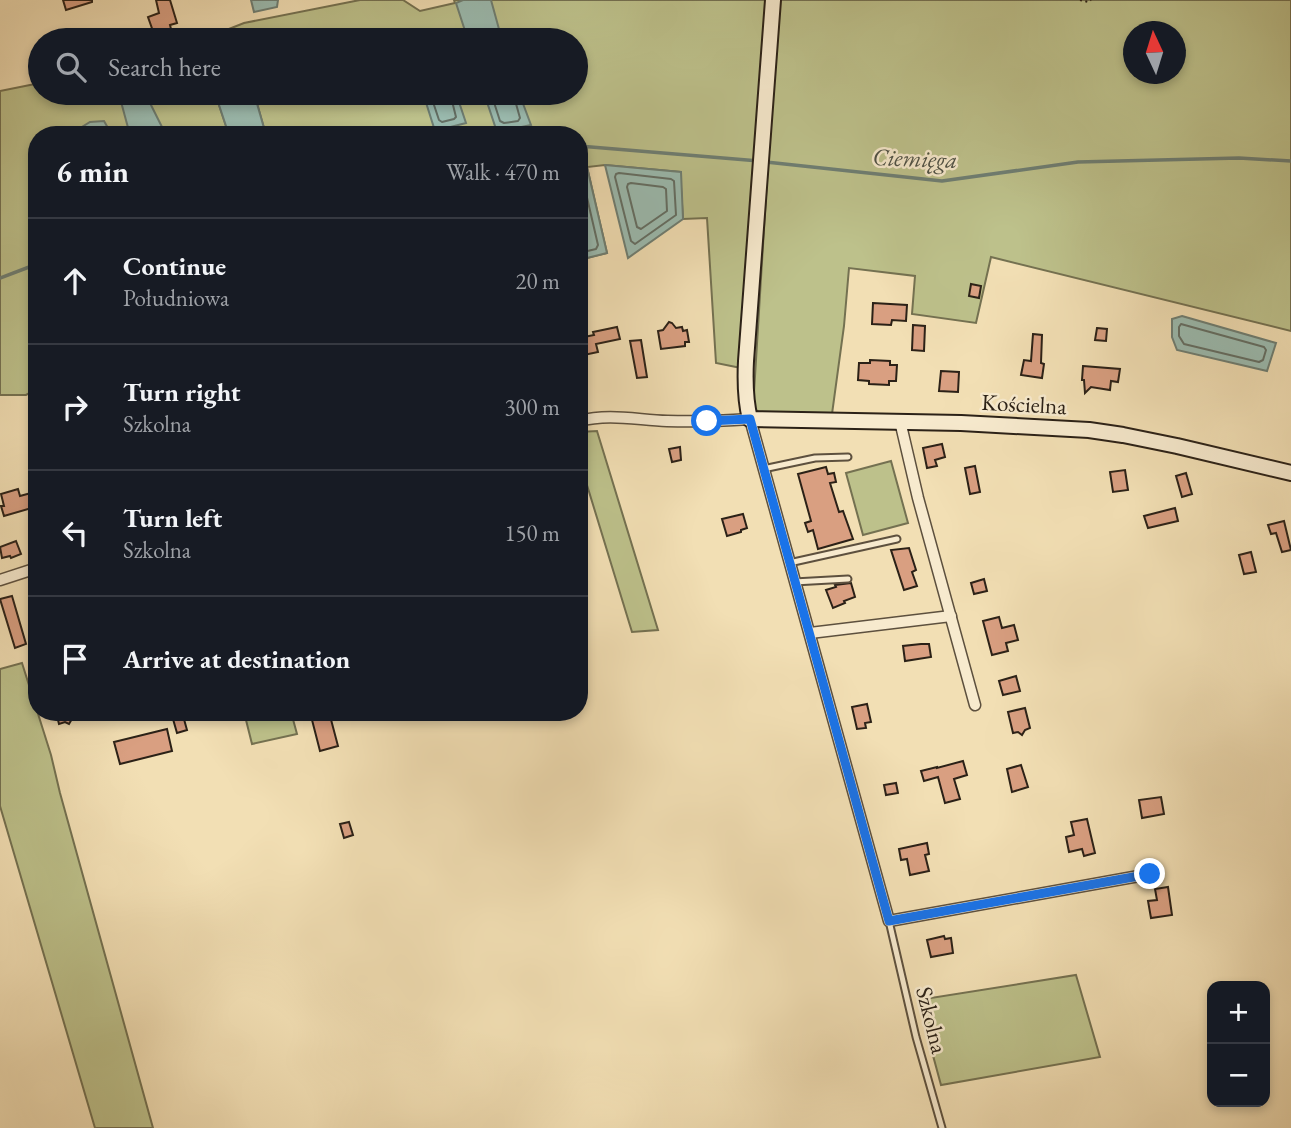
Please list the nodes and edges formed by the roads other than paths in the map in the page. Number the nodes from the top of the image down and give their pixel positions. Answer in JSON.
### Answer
{"nodes":[{"id":1,"x":773,"y":0,"type":"edge"},
{"id":2,"x":588,"y":419,"type":"edge"},
{"id":3,"x":750,"y":419,"type":"junction"},
{"id":4,"x":900,"y":421,"type":"junction"},
{"id":5,"x":848,"y":457,"type":"dead end"},
{"id":6,"x":763,"y":470,"type":"junction"},
{"id":7,"x":1291,"y":473,"type":"edge"},
{"id":8,"x":897,"y":539,"type":"dead end"},
{"id":9,"x":789,"y":564,"type":"junction"},
{"id":10,"x":28,"y":571,"type":"edge"},
{"id":11,"x":848,"y":579,"type":"dead end"},
{"id":12,"x":0,"y":580,"type":"edge"},
{"id":13,"x":794,"y":582,"type":"junction"},
{"id":14,"x":951,"y":615,"type":"junction"},
{"id":15,"x":810,"y":633,"type":"junction"},
{"id":16,"x":975,"y":705,"type":"dead end"},
{"id":17,"x":1150,"y":874,"type":"dead end"},
{"id":18,"x":889,"y":921,"type":"junction"},
{"id":19,"x":942,"y":1128,"type":"edge"}],
"edges":[{"from":1,"to":3,"type":"street"},
{"from":2,"to":3,"type":"street"},
{"from":3,"to":4,"type":"street","name":"Kościelna"},
{"from":3,"to":6,"type":"street","name":"Szkolna"},
{"from":4,"to":7,"type":"street","name":"Kościelna"},
{"from":4,"to":14,"type":"street"},
{"from":5,"to":6,"type":"lane"},
{"from":6,"to":9,"type":"street","name":"Szkolna"},
{"from":8,"to":9,"type":"lane"},
{"from":9,"to":13,"type":"street","name":"Szkolna"},
{"from":10,"to":12,"type":"street"},
{"from":11,"to":13,"type":"lane"},
{"from":13,"to":15,"type":"street","name":"Szkolna"},
{"from":14,"to":15,"type":"street"},
{"from":14,"to":16,"type":"street"},
{"from":15,"to":18,"type":"street","name":"Szkolna"},
{"from":17,"to":18,"type":"street"},
{"from":18,"to":19,"type":"lane","name":"Szkolna"}]}
